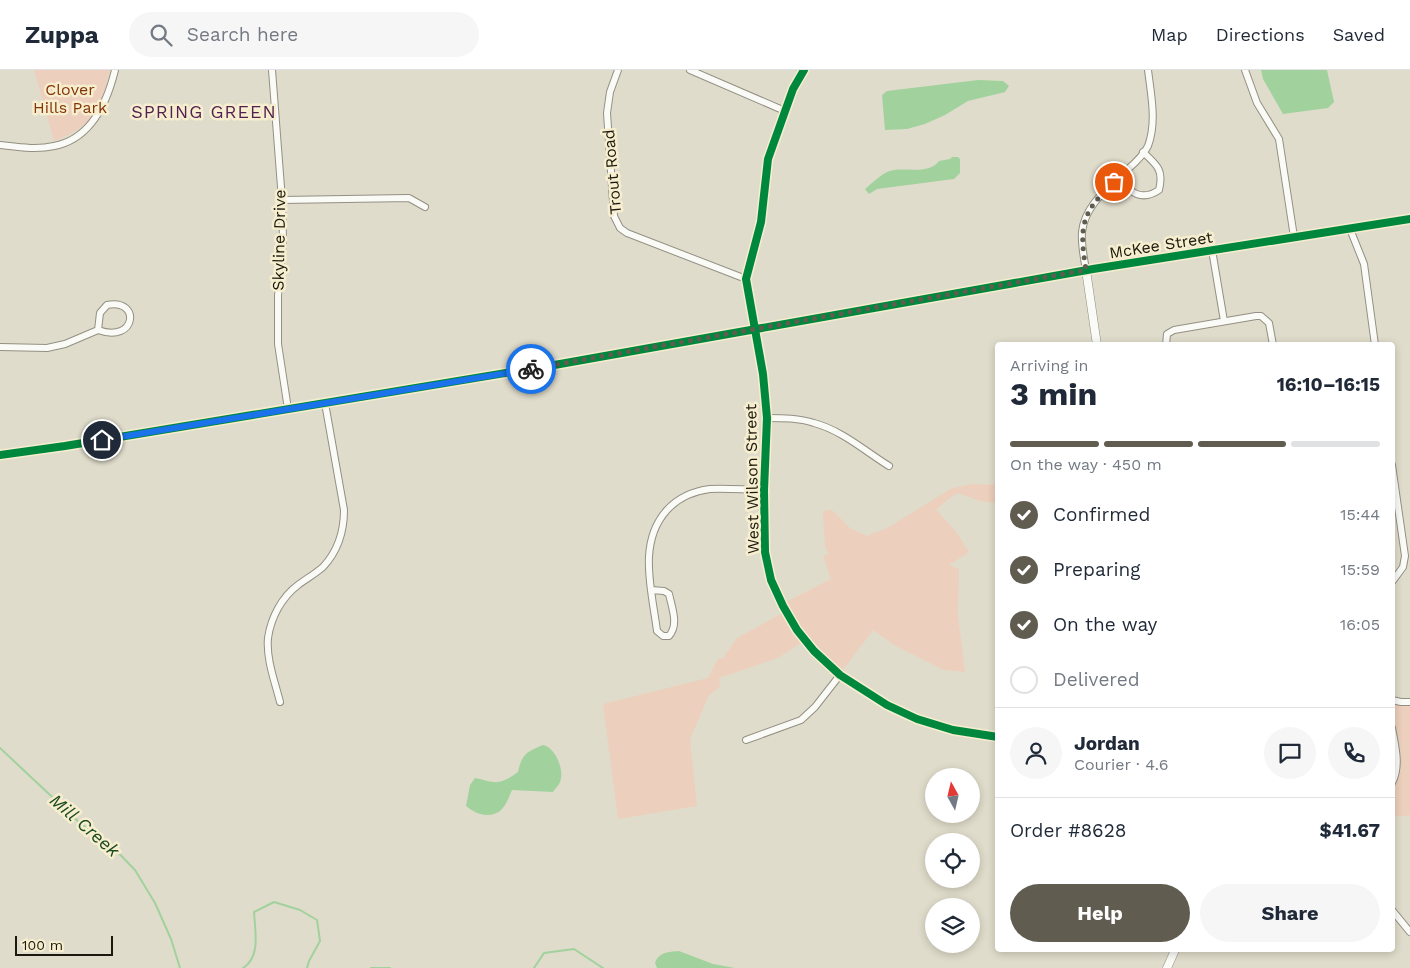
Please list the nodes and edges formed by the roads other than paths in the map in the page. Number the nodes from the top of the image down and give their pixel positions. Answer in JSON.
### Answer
{"nodes":[{"id":1,"x":115,"y":70,"type":"edge"},
{"id":2,"x":272,"y":70,"type":"edge"},
{"id":3,"x":618,"y":70,"type":"edge"},
{"id":4,"x":690,"y":70,"type":"edge"},
{"id":5,"x":804,"y":70,"type":"edge"},
{"id":6,"x":1148,"y":70,"type":"edge"},
{"id":7,"x":1245,"y":70,"type":"edge"},
{"id":8,"x":785,"y":111,"type":"junction"},
{"id":9,"x":0,"y":146,"type":"edge"},
{"id":10,"x":1144,"y":152,"type":"junction"},
{"id":11,"x":1118,"y":180,"type":"junction"},
{"id":12,"x":282,"y":200,"type":"junction"},
{"id":13,"x":425,"y":207,"type":"dead end"},
{"id":14,"x":1410,"y":219,"type":"edge"},
{"id":15,"x":1350,"y":229,"type":"junction"},
{"id":16,"x":1294,"y":237,"type":"junction"},
{"id":17,"x":1212,"y":250,"type":"junction"},
{"id":18,"x":1086,"y":270,"type":"junction"},
{"id":19,"x":746,"y":279,"type":"junction"},
{"id":20,"x":1224,"y":321,"type":"junction"},
{"id":21,"x":755,"y":328,"type":"junction"},
{"id":22,"x":98,"y":330,"type":"junction"},
{"id":23,"x":1097,"y":342,"type":"edge"},
{"id":24,"x":1167,"y":342,"type":"edge"},
{"id":25,"x":1273,"y":342,"type":"edge"},
{"id":26,"x":1376,"y":342,"type":"edge"},
{"id":27,"x":0,"y":347,"type":"edge"},
{"id":28,"x":326,"y":403,"type":"junction"},
{"id":29,"x":288,"y":409,"type":"junction"},
{"id":30,"x":767,"y":418,"type":"junction"},
{"id":31,"x":0,"y":455,"type":"edge"},
{"id":32,"x":888,"y":466,"type":"dead end"},
{"id":33,"x":1395,"y":485,"type":"edge"},
{"id":34,"x":764,"y":490,"type":"junction"},
{"id":35,"x":1395,"y":578,"type":"edge"},
{"id":36,"x":652,"y":590,"type":"junction"},
{"id":37,"x":840,"y":674,"type":"junction"},
{"id":38,"x":1395,"y":701,"type":"edge"},
{"id":39,"x":280,"y":702,"type":"dead end"},
{"id":40,"x":1410,"y":702,"type":"edge"},
{"id":41,"x":995,"y":737,"type":"edge"},
{"id":42,"x":746,"y":740,"type":"dead end"},
{"id":43,"x":1395,"y":750,"type":"edge"},
{"id":44,"x":1395,"y":776,"type":"edge"},
{"id":45,"x":1395,"y":914,"type":"edge"},
{"id":46,"x":1410,"y":932,"type":"edge"},
{"id":47,"x":1174,"y":952,"type":"edge"},
{"id":48,"x":1167,"y":968,"type":"edge"}],
"edges":[{"from":1,"to":9,"type":"street"},
{"from":2,"to":12,"type":"street","name":"Skyline Drive"},
{"from":3,"to":19,"type":"street","name":"Trout Road"},
{"from":4,"to":8,"type":"street"},
{"from":5,"to":8,"type":"street"},
{"from":6,"to":10,"type":"street"},
{"from":7,"to":16,"type":"street"},
{"from":8,"to":19,"type":"street"},
{"from":10,"to":11,"type":"street"},
{"from":10,"to":11,"type":"street"},
{"from":11,"to":18,"type":"street"},
{"from":12,"to":13,"type":"street"},
{"from":12,"to":29,"type":"street","name":"Skyline Drive"},
{"from":14,"to":15,"type":"street","name":"McKee Street"},
{"from":15,"to":16,"type":"street","name":"McKee Street"},
{"from":15,"to":26,"type":"street"},
{"from":16,"to":17,"type":"street","name":"McKee Street"},
{"from":17,"to":18,"type":"street","name":"McKee Street"},
{"from":17,"to":20,"type":"street"},
{"from":18,"to":21,"type":"street","name":"McKee Street"},
{"from":18,"to":23,"type":"street"},
{"from":19,"to":21,"type":"street","name":"West Wilson Street"},
{"from":20,"to":24,"type":"street"},
{"from":20,"to":25,"type":"street"},
{"from":21,"to":28,"type":"street","name":"McKee Street"},
{"from":21,"to":30,"type":"street","name":"West Wilson Street"},
{"from":22,"to":22,"type":"street"},
{"from":22,"to":27,"type":"street"},
{"from":28,"to":29,"type":"street","name":"McKee Street"},
{"from":28,"to":39,"type":"street"},
{"from":29,"to":31,"type":"street","name":"McKee Street"},
{"from":30,"to":32,"type":"street"},
{"from":30,"to":34,"type":"street","name":"West Wilson Street"},
{"from":33,"to":35,"type":"street"},
{"from":34,"to":36,"type":"street"},
{"from":34,"to":37,"type":"street","name":"West Wilson Street"},
{"from":36,"to":36,"type":"street"},
{"from":37,"to":41,"type":"street","name":"West Wilson Street"},
{"from":37,"to":42,"type":"street"},
{"from":38,"to":40,"type":"street"},
{"from":43,"to":44,"type":"street"},
{"from":45,"to":46,"type":"street"},
{"from":47,"to":48,"type":"street"}]}
